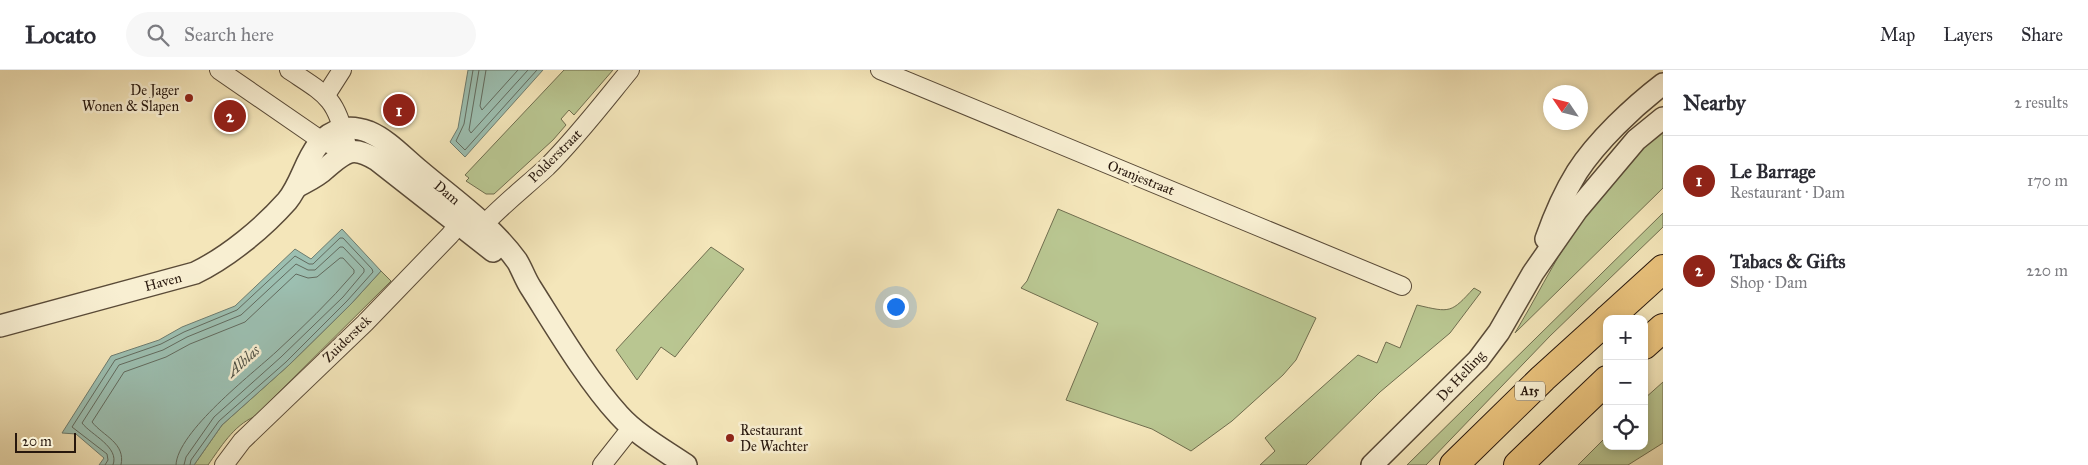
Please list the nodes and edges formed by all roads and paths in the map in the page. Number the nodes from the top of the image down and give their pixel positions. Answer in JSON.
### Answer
{"nodes":[{"id":1,"x":219,"y":70,"type":"edge"},
{"id":2,"x":289,"y":70,"type":"edge"},
{"id":3,"x":342,"y":70,"type":"edge"},
{"id":4,"x":630,"y":70,"type":"edge"},
{"id":5,"x":880,"y":70,"type":"edge"},
{"id":6,"x":1663,"y":84,"type":"edge"},
{"id":7,"x":326,"y":95,"type":"junction"},
{"id":8,"x":1663,"y":118,"type":"edge"},
{"id":9,"x":343,"y":129,"type":"junction"},
{"id":10,"x":322,"y":141,"type":"junction"},
{"id":11,"x":348,"y":152,"type":"junction"},
{"id":12,"x":298,"y":186,"type":"junction"},
{"id":13,"x":471,"y":224,"type":"junction"},
{"id":14,"x":1663,"y":269,"type":"edge"},
{"id":15,"x":1533,"y":273,"type":"junction"},
{"id":16,"x":1402,"y":286,"type":"dead end"},
{"id":17,"x":1611,"y":315,"type":"edge"},
{"id":18,"x":1603,"y":323,"type":"edge"},
{"id":19,"x":0,"y":326,"type":"edge"},
{"id":20,"x":1663,"y":328,"type":"edge"},
{"id":21,"x":1648,"y":341,"type":"edge"},
{"id":22,"x":1603,"y":384,"type":"edge"},
{"id":23,"x":632,"y":427,"type":"junction"},
{"id":24,"x":224,"y":465,"type":"edge"},
{"id":25,"x":602,"y":465,"type":"edge"},
{"id":26,"x":686,"y":465,"type":"edge"},
{"id":27,"x":1372,"y":465,"type":"edge"},
{"id":28,"x":1454,"y":465,"type":"edge"},
{"id":29,"x":1518,"y":465,"type":"edge"}],
"edges":[{"from":1,"to":10,"type":"street","name":"Dam"},
{"from":2,"to":7,"type":"street"},
{"from":3,"to":7,"type":"street"},
{"from":4,"to":13,"type":"street","name":"Polderstraat"},
{"from":5,"to":16,"type":"street","name":"Oranjestraat"},
{"from":6,"to":15,"type":"street","name":"De Helling"},
{"from":7,"to":9,"type":"street"},
{"from":8,"to":15,"type":"street","name":"De Helling"},
{"from":9,"to":10,"type":"street","name":"Haven"},
{"from":9,"to":11,"type":"street"},
{"from":9,"to":13,"type":"street","name":"Dam"},
{"from":10,"to":11,"type":"street","name":"Dam"},
{"from":10,"to":12,"type":"street","name":"Haven"},
{"from":11,"to":12,"type":"street","name":"Haven"},
{"from":11,"to":13,"type":"street","name":"Dam"},
{"from":12,"to":19,"type":"street","name":"Haven"},
{"from":13,"to":23,"type":"street","name":"Dam"},
{"from":13,"to":24,"type":"street","name":"Zuiderstek"},
{"from":14,"to":17,"type":"highway","number":"A15"},
{"from":15,"to":27,"type":"street","name":"De Helling"},
{"from":18,"to":28,"type":"highway","number":"A15"},
{"from":20,"to":21,"type":"highway"},
{"from":22,"to":29,"type":"highway"},
{"from":23,"to":25,"type":"street"},
{"from":23,"to":26,"type":"street","name":"Dam"}]}
